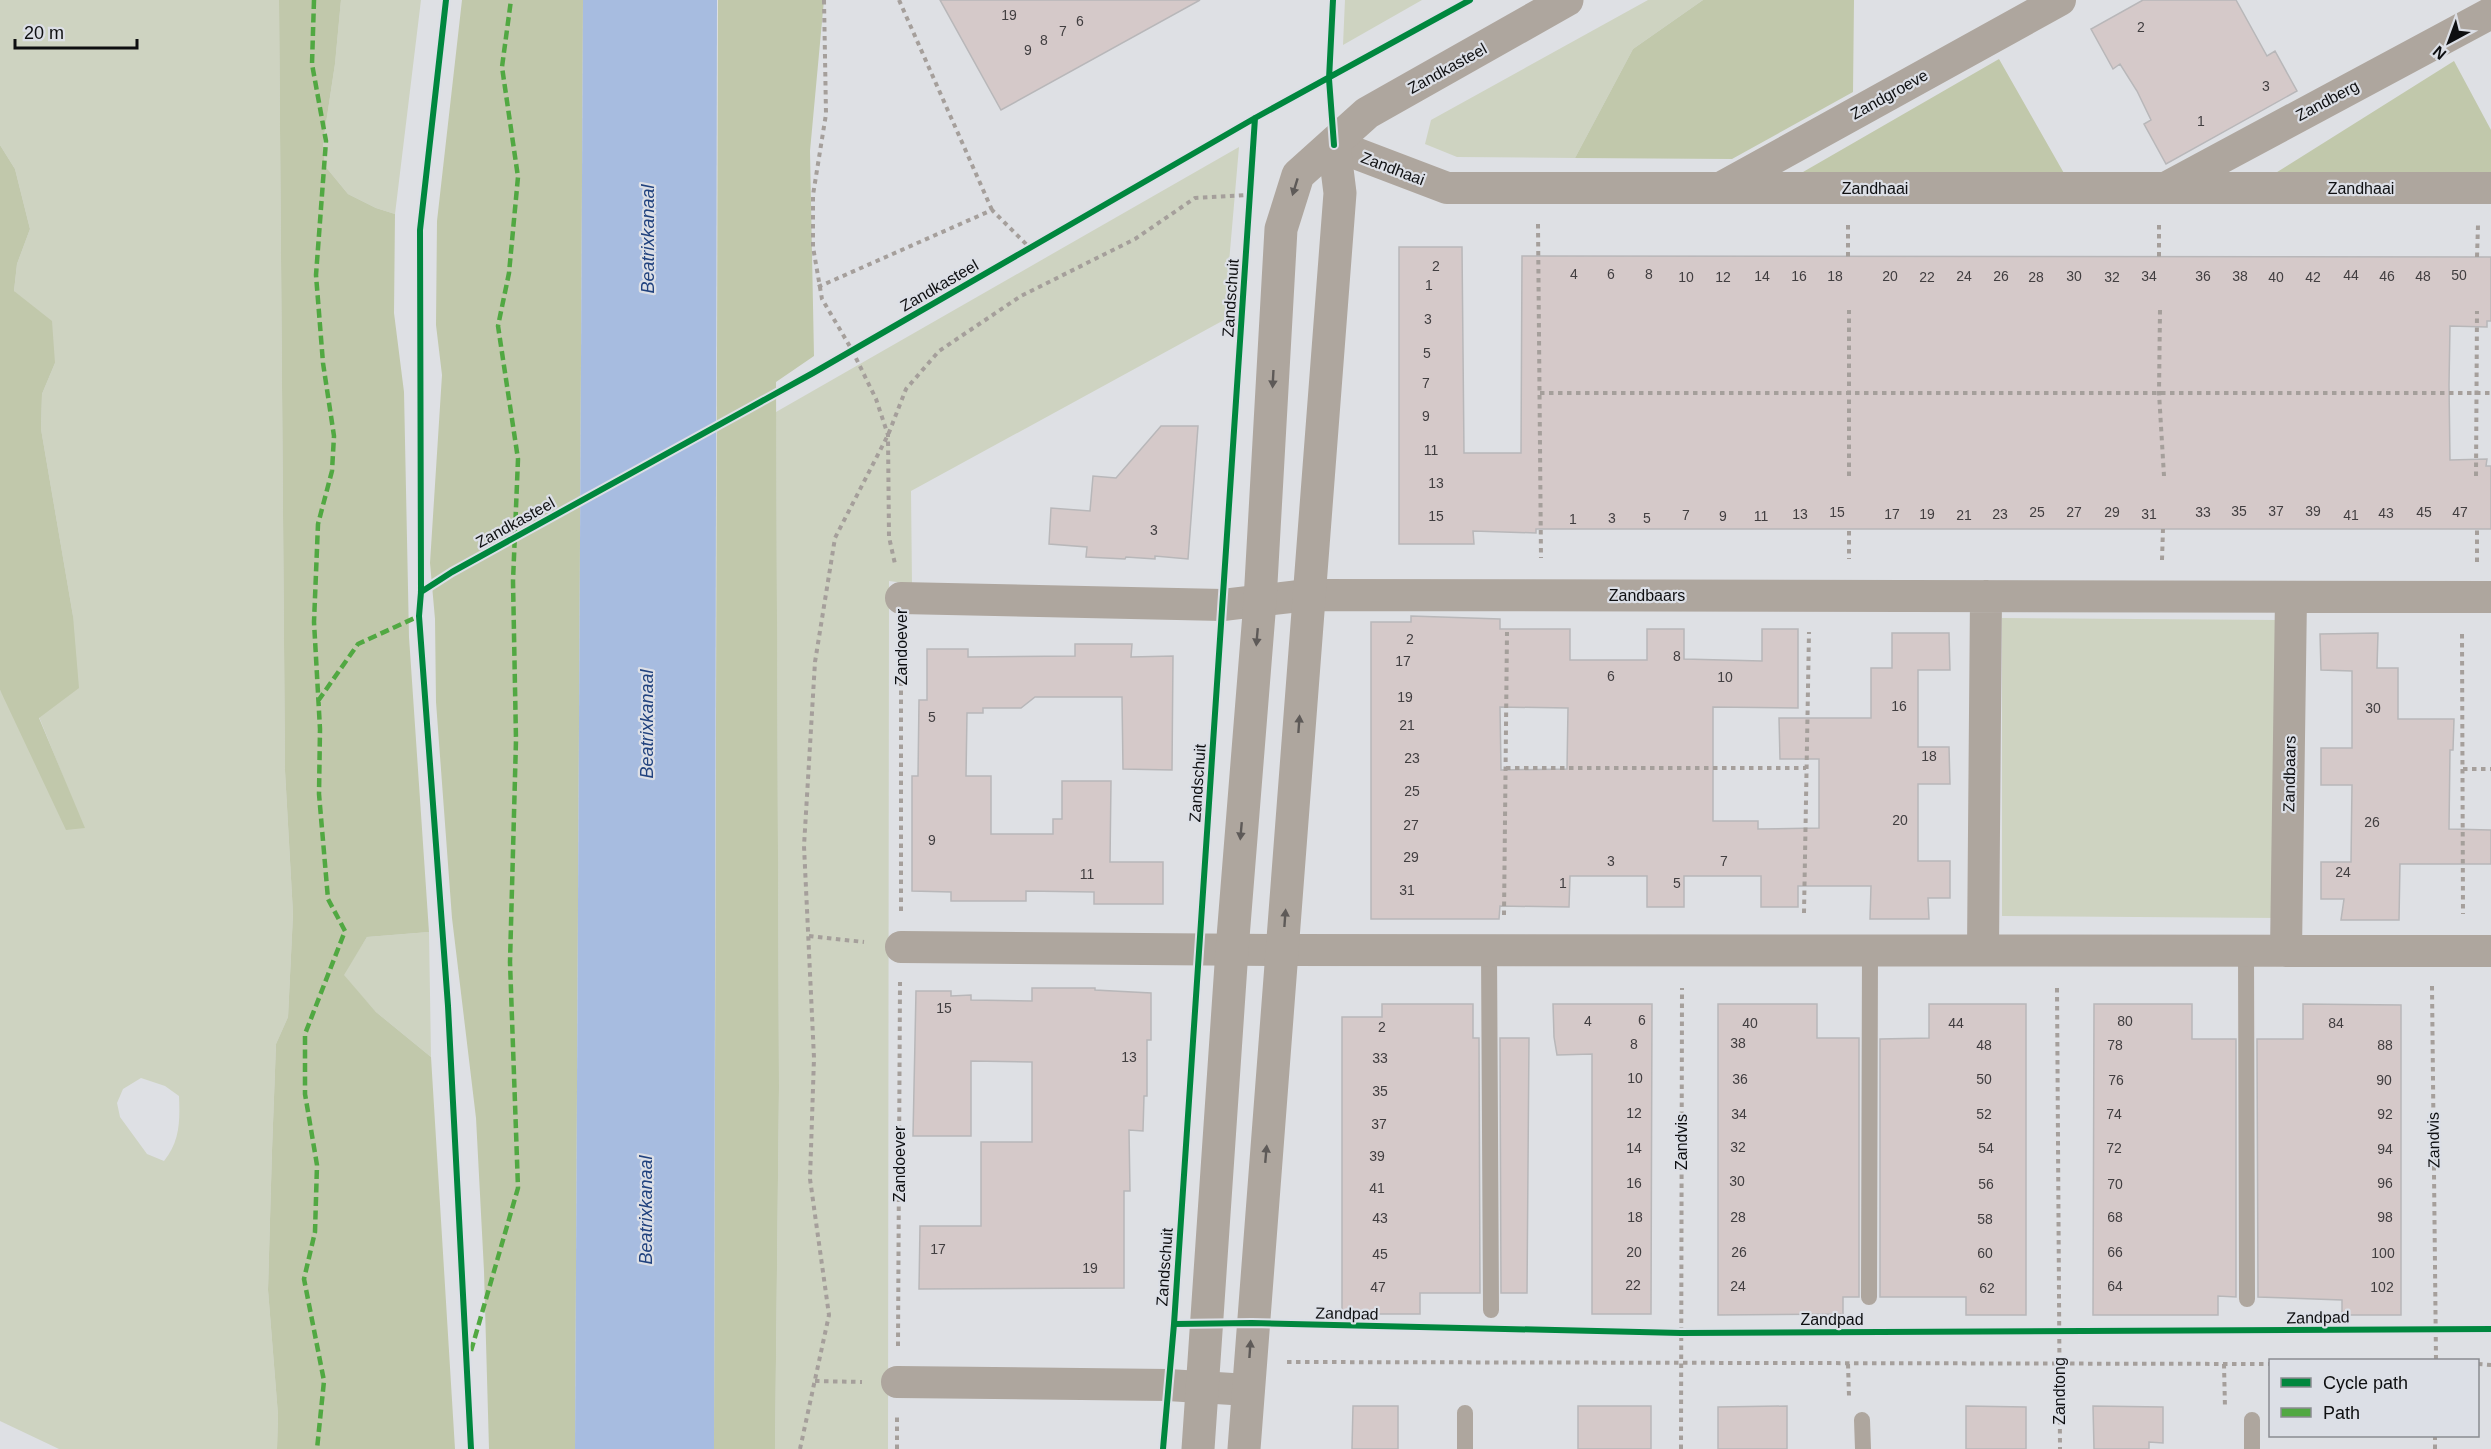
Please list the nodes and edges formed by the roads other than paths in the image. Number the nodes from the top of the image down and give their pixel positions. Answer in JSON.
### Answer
{"nodes":[{"id":1,"x":1567,"y":0,"type":"edge"},
{"id":2,"x":2060,"y":0,"type":"edge"},
{"id":3,"x":2491,"y":12,"type":"edge"},
{"id":4,"x":1334,"y":145,"type":"junction"},
{"id":5,"x":1719,"y":188,"type":"junction"},
{"id":6,"x":2163,"y":188,"type":"junction"},
{"id":7,"x":2491,"y":188,"type":"edge"},
{"id":8,"x":1308,"y":595,"type":"junction"},
{"id":9,"x":1986,"y":596,"type":"junction"},
{"id":10,"x":2291,"y":597,"type":"junction"},
{"id":11,"x":2477,"y":597,"type":"edge"},
{"id":12,"x":902,"y":598,"type":"road end"},
{"id":13,"x":1260,"y":601,"type":"junction"},
{"id":14,"x":901,"y":946,"type":"road end"},
{"id":15,"x":1232,"y":950,"type":"junction"},
{"id":16,"x":1282,"y":950,"type":"junction"},
{"id":17,"x":1496,"y":950,"type":"junction"},
{"id":18,"x":1870,"y":950,"type":"junction"},
{"id":19,"x":1983,"y":950,"type":"junction"},
{"id":20,"x":2246,"y":951,"type":"junction"},
{"id":21,"x":2286,"y":951,"type":"junction"},
{"id":22,"x":2477,"y":951,"type":"edge"},
{"id":23,"x":1869,"y":1297,"type":"dead end"},
{"id":24,"x":2247,"y":1299,"type":"dead end"},
{"id":25,"x":1491,"y":1310,"type":"dead end"},
{"id":26,"x":1248,"y":1376,"type":"junction"},
{"id":27,"x":897,"y":1382,"type":"road end"},
{"id":28,"x":1202,"y":1388,"type":"junction"},
{"id":29,"x":1465,"y":1413,"type":"dead end"},
{"id":30,"x":1862,"y":1420,"type":"dead end"},
{"id":31,"x":2252,"y":1420,"type":"dead end"},
{"id":32,"x":1198,"y":1449,"type":"edge"},
{"id":33,"x":1244,"y":1449,"type":"edge"},
{"id":34,"x":1465,"y":1449,"type":"edge"},
{"id":35,"x":1863,"y":1449,"type":"edge"},
{"id":36,"x":2252,"y":1449,"type":"edge"}],
"edges":[{"from":1,"to":4,"type":"street","name":"Zandkasteel"},
{"from":2,"to":5,"type":"street","name":"Zandgroeve"},
{"from":3,"to":6,"type":"street","name":"Zandberg"},
{"from":4,"to":5,"type":"street","name":"Zandhaai"},
{"from":4,"to":8,"type":"street"},
{"from":4,"to":13,"type":"street","one_way":true},
{"from":5,"to":6,"type":"street","name":"Zandhaai"},
{"from":6,"to":7,"type":"street","name":"Zandhaai"},
{"from":8,"to":9,"type":"street","name":"Zandbaars"},
{"from":8,"to":13,"type":"street","name":"Zandoever"},
{"from":16,"to":8,"type":"street","one_way":true},
{"from":9,"to":10,"type":"street","name":"Zandbaars"},
{"from":9,"to":19,"type":"street"},
{"from":10,"to":11,"type":"street","name":"Zandbaars"},
{"from":10,"to":21,"type":"street","name":"Zandbaars"},
{"from":12,"to":13,"type":"street","name":"Zandoever"},
{"from":13,"to":15,"type":"street","one_way":true},
{"from":14,"to":15,"type":"street"},
{"from":15,"to":16,"type":"street"},
{"from":15,"to":28,"type":"street"},
{"from":16,"to":17,"type":"street"},
{"from":26,"to":16,"type":"street","one_way":true},
{"from":17,"to":18,"type":"street"},
{"from":17,"to":25,"type":"lane"},
{"from":18,"to":19,"type":"street"},
{"from":18,"to":23,"type":"lane"},
{"from":19,"to":20,"type":"street"},
{"from":20,"to":21,"type":"street"},
{"from":20,"to":24,"type":"lane"},
{"from":21,"to":22,"type":"street"},
{"from":26,"to":28,"type":"street"},
{"from":26,"to":33,"type":"street"},
{"from":27,"to":28,"type":"street"},
{"from":28,"to":32,"type":"street"},
{"from":29,"to":34,"type":"lane"},
{"from":30,"to":35,"type":"lane"},
{"from":31,"to":36,"type":"lane"}]}
